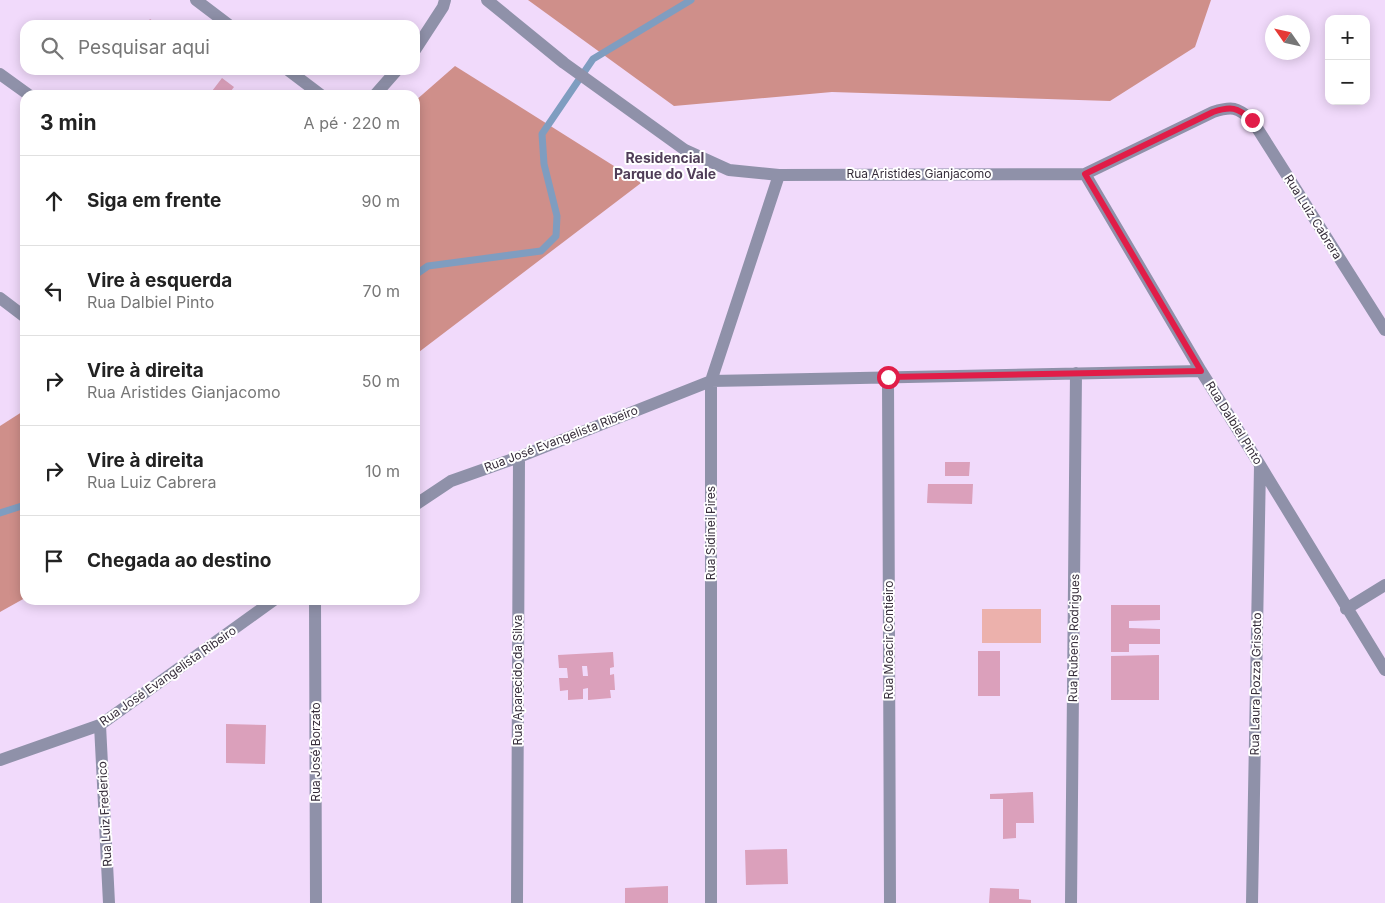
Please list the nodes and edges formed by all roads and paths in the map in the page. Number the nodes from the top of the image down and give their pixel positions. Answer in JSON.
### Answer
{"nodes":[{"id":1,"x":196,"y":0,"type":"edge"},
{"id":2,"x":445,"y":0,"type":"edge"},
{"id":3,"x":487,"y":0,"type":"edge"},
{"id":4,"x":222,"y":20,"type":"edge"},
{"id":5,"x":420,"y":42,"type":"edge"},
{"id":6,"x":0,"y":74,"type":"edge"},
{"id":7,"x":295,"y":75,"type":"edge"},
{"id":8,"x":393,"y":75,"type":"edge"},
{"id":9,"x":22,"y":90,"type":"edge"},
{"id":10,"x":314,"y":90,"type":"edge"},
{"id":11,"x":379,"y":90,"type":"edge"},
{"id":12,"x":1237,"y":109,"type":"joint"},
{"id":13,"x":1085,"y":174,"type":"junction"},
{"id":14,"x":779,"y":175,"type":"junction"},
{"id":15,"x":0,"y":298,"type":"edge"},
{"id":16,"x":20,"y":313,"type":"edge"},
{"id":17,"x":1385,"y":330,"type":"edge"},
{"id":18,"x":1201,"y":371,"type":"junction"},
{"id":19,"x":1076,"y":373,"type":"junction"},
{"id":20,"x":888,"y":377,"type":"junction"},
{"id":21,"x":711,"y":381,"type":"junction"},
{"id":22,"x":519,"y":457,"type":"junction"},
{"id":23,"x":1260,"y":465,"type":"junction"},
{"id":24,"x":420,"y":502,"type":"edge"},
{"id":25,"x":1385,"y":585,"type":"edge"},
{"id":26,"x":267,"y":605,"type":"edge"},
{"id":27,"x":315,"y":605,"type":"edge"},
{"id":28,"x":1346,"y":609,"type":"junction"},
{"id":29,"x":1385,"y":670,"type":"edge"},
{"id":30,"x":100,"y":725,"type":"junction"},
{"id":31,"x":0,"y":760,"type":"edge"},
{"id":32,"x":110,"y":903,"type":"edge"},
{"id":33,"x":316,"y":903,"type":"edge"},
{"id":34,"x":517,"y":903,"type":"edge"},
{"id":35,"x":711,"y":903,"type":"edge"},
{"id":36,"x":890,"y":903,"type":"edge"},
{"id":37,"x":1072,"y":903,"type":"edge"},
{"id":38,"x":1252,"y":903,"type":"edge"}],
"edges":[{"from":1,"to":4,"type":"street"},
{"from":2,"to":5,"type":"street"},
{"from":3,"to":14,"type":"street","name":"Rua Aristides Gianjacomo"},
{"from":6,"to":9,"type":"street"},
{"from":7,"to":10,"type":"street"},
{"from":8,"to":11,"type":"street"},
{"from":12,"to":13,"type":"street","name":"Rua Aristides Gianjacomo"},
{"from":12,"to":17,"type":"street","name":"Rua Luiz Cabrera"},
{"from":13,"to":14,"type":"street","name":"Rua Aristides Gianjacomo"},
{"from":13,"to":18,"type":"street","name":"Rua Dalbiel Pinto"},
{"from":14,"to":21,"type":"street","name":"Rua Sidinei Pires"},
{"from":15,"to":16,"type":"street"},
{"from":18,"to":19,"type":"street"},
{"from":18,"to":23,"type":"street","name":"Rua Dalbiel Pinto"},
{"from":19,"to":20,"type":"street"},
{"from":19,"to":37,"type":"street","name":"Rua Rubens Rodrigues"},
{"from":20,"to":21,"type":"street"},
{"from":20,"to":36,"type":"street","name":"Rua Moacir Contieiro"},
{"from":21,"to":22,"type":"street","name":"Rua José Evangelista Ribeiro"},
{"from":21,"to":35,"type":"street","name":"Rua Sidinei Pires"},
{"from":22,"to":24,"type":"street","name":"Rua José Evangelista Ribeiro"},
{"from":22,"to":34,"type":"street","name":"Rua Aparecido da Silva"},
{"from":23,"to":28,"type":"street","name":"Rua Dalbiel Pinto"},
{"from":23,"to":38,"type":"street","name":"Rua Laura Pozza Grisotto"},
{"from":25,"to":28,"type":"street"},
{"from":26,"to":30,"type":"street","name":"Rua José Evangelista Ribeiro"},
{"from":27,"to":33,"type":"street","name":"Rua José Borzato"},
{"from":28,"to":29,"type":"street","name":"Rua Dalbiel Pinto"},
{"from":30,"to":31,"type":"street","name":"Rua José Evangelista Ribeiro"},
{"from":30,"to":32,"type":"street","name":"Rua Luiz Frederico"}]}
